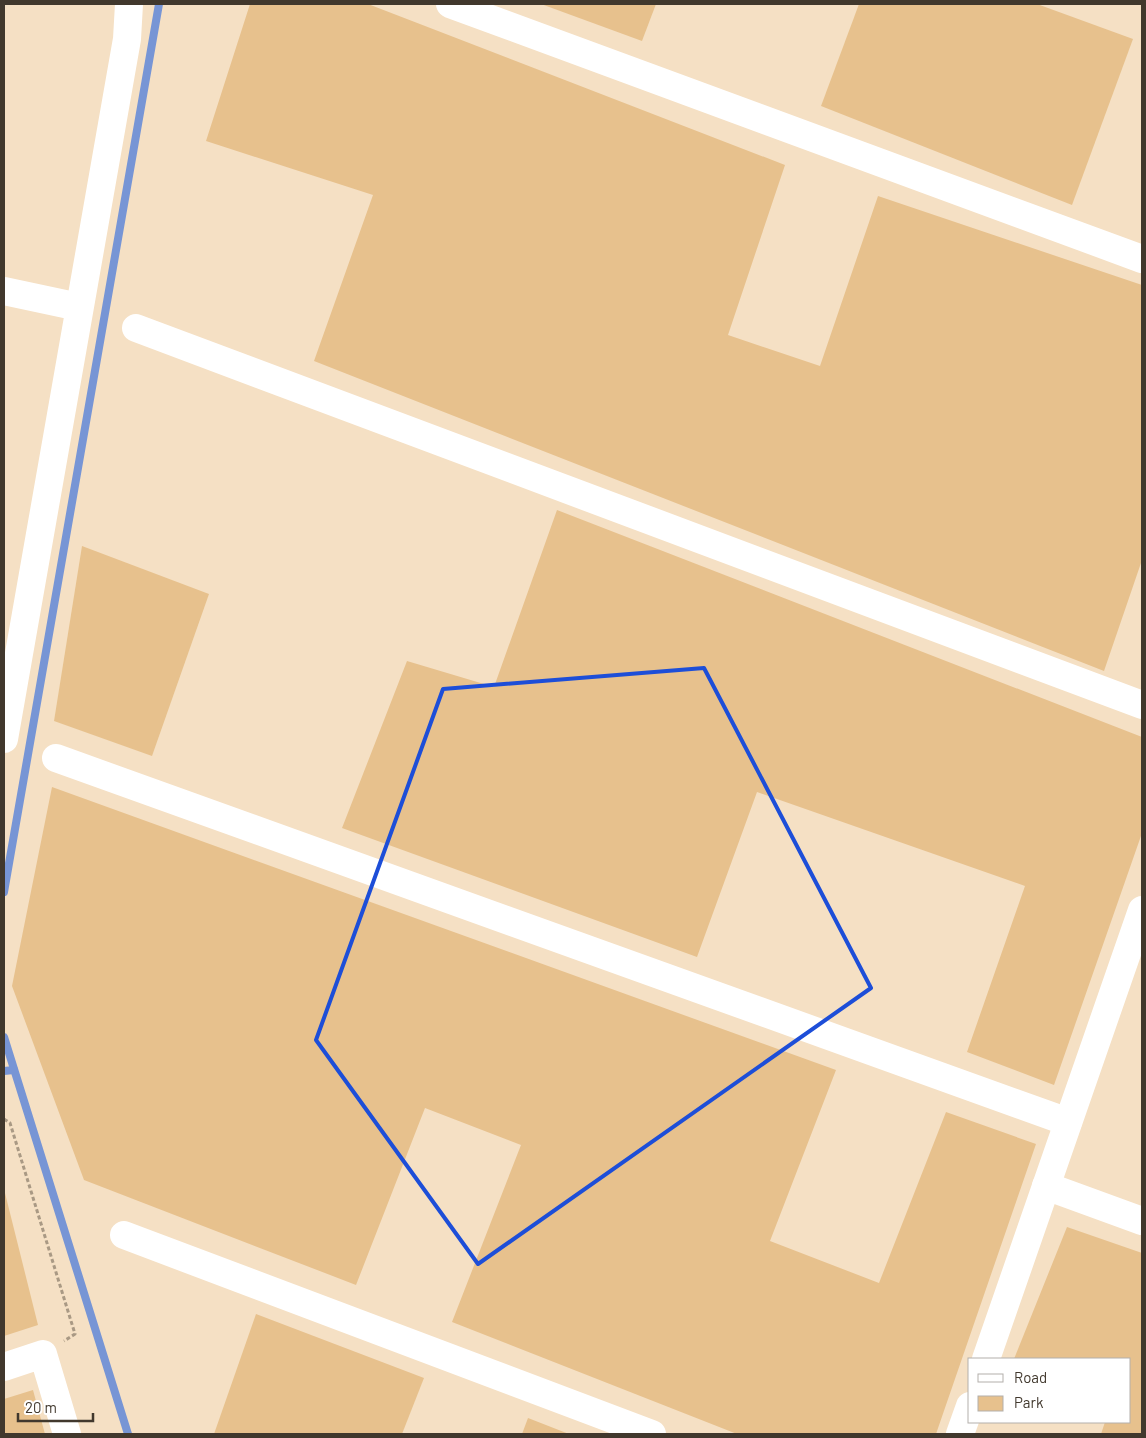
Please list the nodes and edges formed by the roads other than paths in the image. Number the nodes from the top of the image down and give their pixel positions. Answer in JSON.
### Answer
{"nodes":[{"id":1,"x":129,"y":4,"type":"edge"},
{"id":2,"x":450,"y":4,"type":"edge"},
{"id":3,"x":1142,"y":259,"type":"edge"},
{"id":4,"x":4,"y":292,"type":"edge"},
{"id":5,"x":79,"y":307,"type":"junction"},
{"id":6,"x":136,"y":328,"type":"dead end"},
{"id":7,"x":1142,"y":705,"type":"edge"},
{"id":8,"x":4,"y":739,"type":"edge"},
{"id":9,"x":56,"y":758,"type":"dead end"},
{"id":10,"x":1142,"y":910,"type":"edge"},
{"id":11,"x":1068,"y":1122,"type":"junction"},
{"id":12,"x":1046,"y":1186,"type":"junction"},
{"id":13,"x":1142,"y":1221,"type":"edge"},
{"id":14,"x":124,"y":1235,"type":"dead end"},
{"id":15,"x":986,"y":1358,"type":"edge"},
{"id":16,"x":4,"y":1366,"type":"edge"},
{"id":17,"x":968,"y":1412,"type":"edge"},
{"id":18,"x":67,"y":1434,"type":"edge"},
{"id":19,"x":652,"y":1434,"type":"edge"},
{"id":20,"x":960,"y":1434,"type":"edge"}],
"edges":[{"from":1,"to":5,"type":"street"},
{"from":2,"to":3,"type":"street"},
{"from":4,"to":5,"type":"street"},
{"from":5,"to":8,"type":"street"},
{"from":6,"to":7,"type":"street"},
{"from":9,"to":11,"type":"street"},
{"from":10,"to":11,"type":"street"},
{"from":11,"to":12,"type":"street"},
{"from":12,"to":13,"type":"street"},
{"from":12,"to":15,"type":"street"},
{"from":14,"to":19,"type":"street"},
{"from":16,"to":18,"type":"street"},
{"from":17,"to":20,"type":"street"}]}
